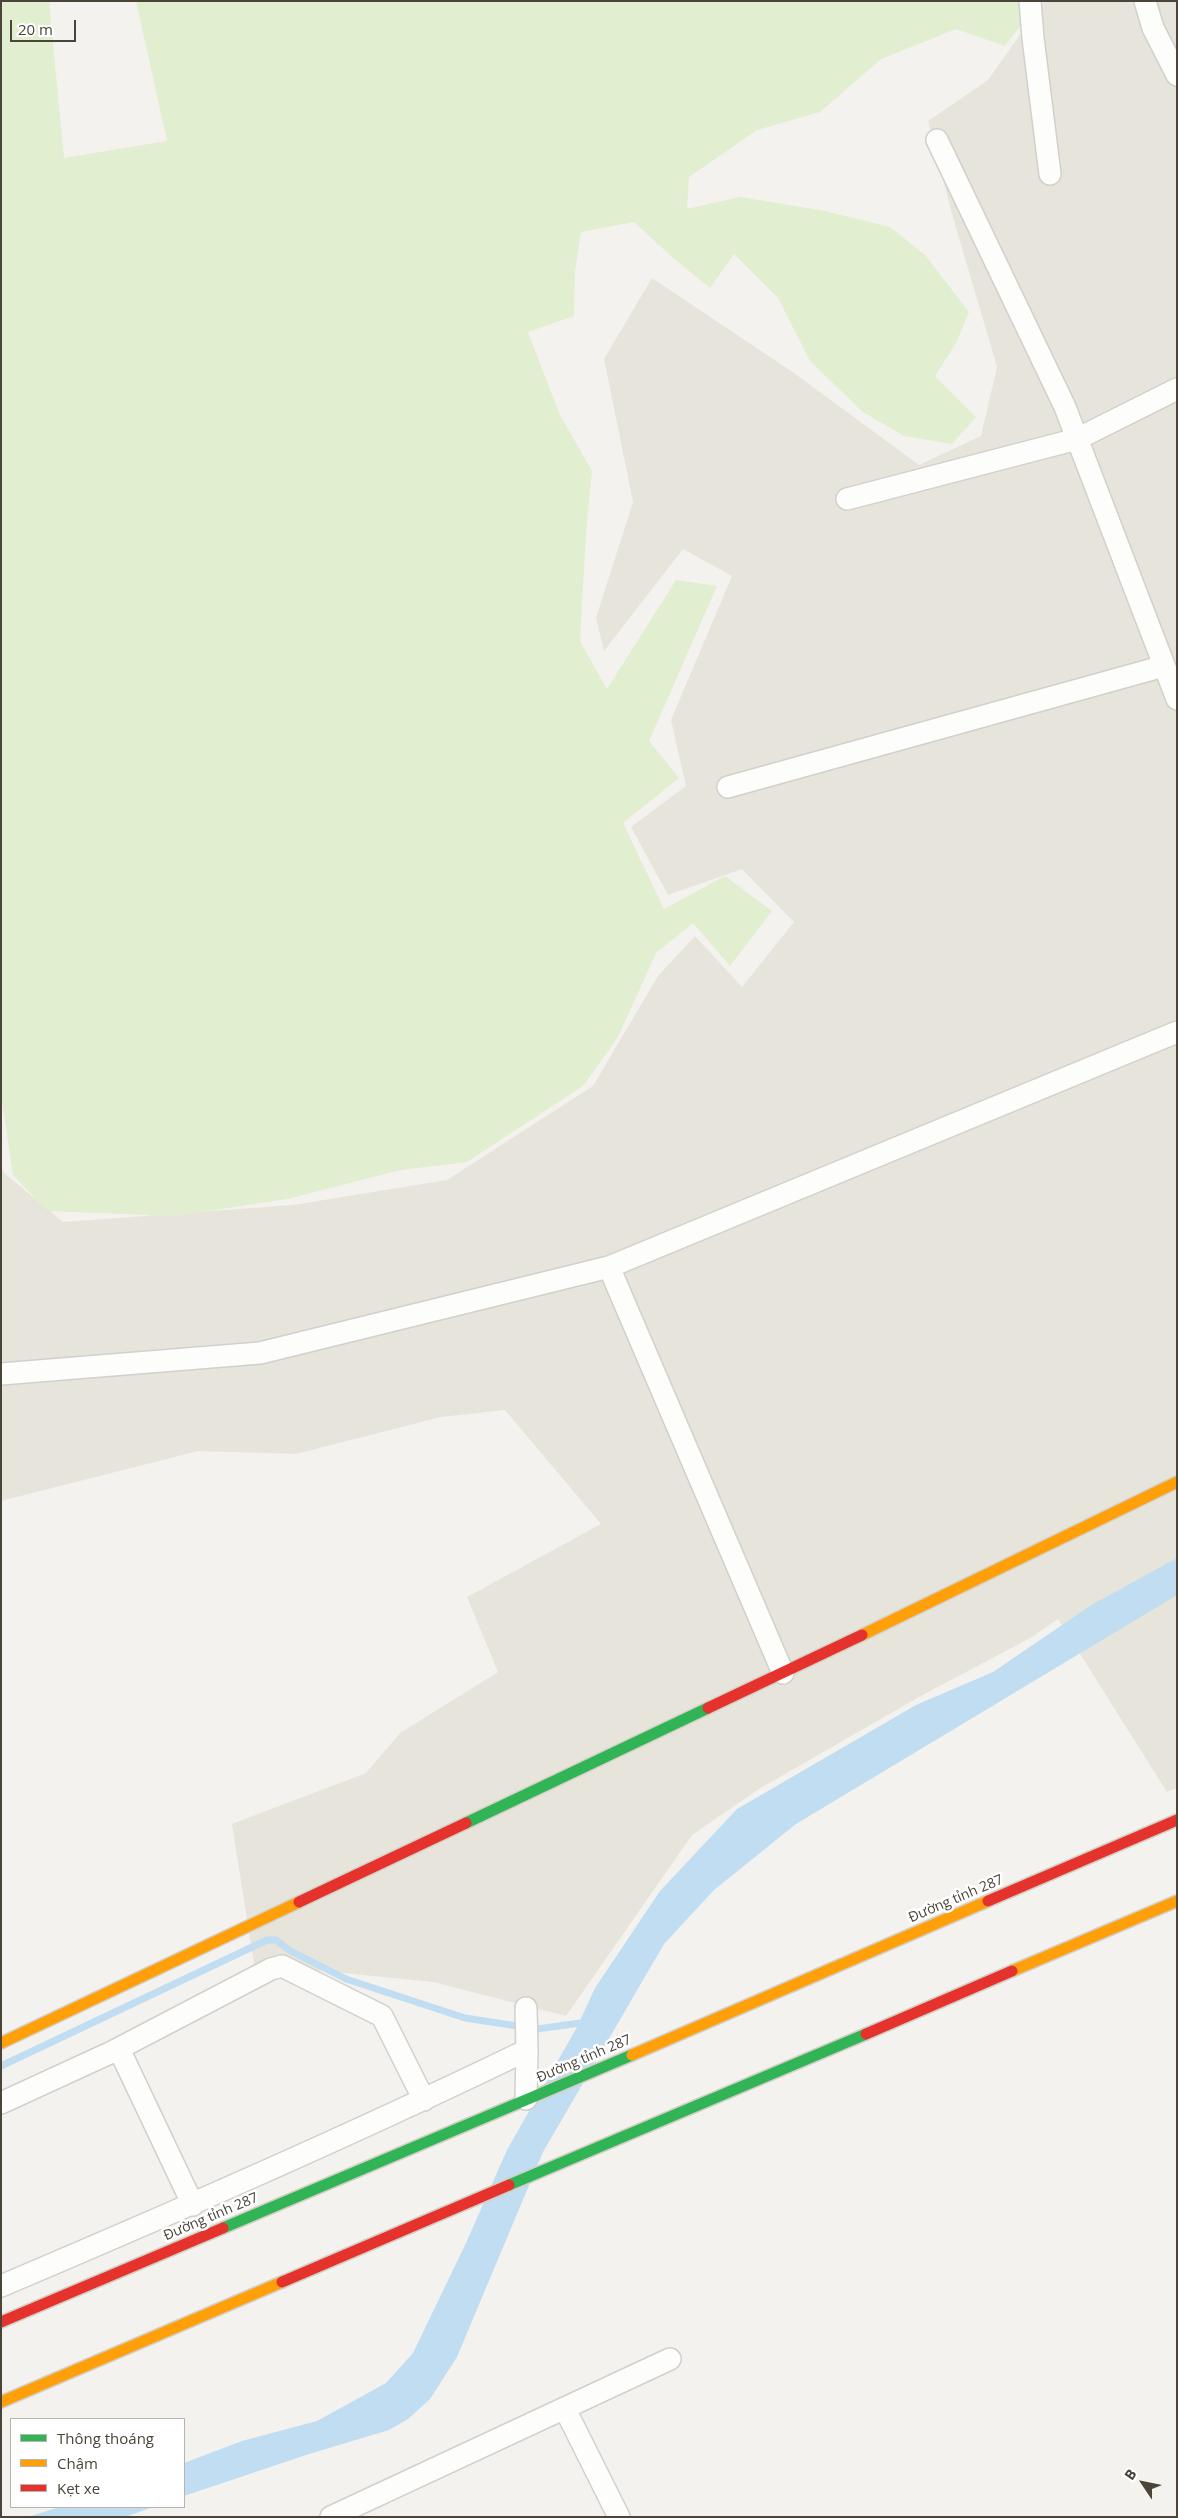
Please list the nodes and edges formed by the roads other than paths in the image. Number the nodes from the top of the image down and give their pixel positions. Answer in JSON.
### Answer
{"nodes":[{"id":1,"x":1030,"y":1,"type":"edge"},
{"id":2,"x":1145,"y":1,"type":"edge"},
{"id":3,"x":1177,"y":76,"type":"edge"},
{"id":4,"x":938,"y":140,"type":"dead end"},
{"id":5,"x":1050,"y":174,"type":"dead end"},
{"id":6,"x":1177,"y":389,"type":"edge"},
{"id":7,"x":1077,"y":439,"type":"junction"},
{"id":8,"x":846,"y":499,"type":"dead end"},
{"id":9,"x":1164,"y":666,"type":"junction"},
{"id":10,"x":1177,"y":699,"type":"edge"},
{"id":11,"x":728,"y":787,"type":"dead end"},
{"id":12,"x":1177,"y":1032,"type":"edge"},
{"id":13,"x":609,"y":1267,"type":"junction"},
{"id":14,"x":1,"y":1374,"type":"edge"},
{"id":15,"x":1177,"y":1482,"type":"edge"},
{"id":16,"x":783,"y":1673,"type":"junction"},
{"id":17,"x":1177,"y":1820,"type":"edge"},
{"id":18,"x":1177,"y":1901,"type":"edge"},
{"id":19,"x":526,"y":2008,"type":"dead end"},
{"id":20,"x":1,"y":2043,"type":"edge"},
{"id":21,"x":527,"y":2047,"type":"junction"},
{"id":22,"x":119,"y":2049,"type":"junction"},
{"id":23,"x":527,"y":2099,"type":"junction"},
{"id":24,"x":424,"y":2100,"type":"junction"},
{"id":25,"x":1,"y":2103,"type":"edge"},
{"id":26,"x":193,"y":2205,"type":"junction"},
{"id":27,"x":1,"y":2286,"type":"edge"},
{"id":28,"x":1,"y":2322,"type":"edge"},
{"id":29,"x":670,"y":2359,"type":"dead end"},
{"id":30,"x":1,"y":2402,"type":"edge"},
{"id":31,"x":565,"y":2409,"type":"junction"},
{"id":32,"x":330,"y":2517,"type":"edge"},
{"id":33,"x":619,"y":2517,"type":"edge"}],
"edges":[{"from":1,"to":5,"type":"street"},
{"from":2,"to":3,"type":"street"},
{"from":4,"to":7,"type":"street"},
{"from":6,"to":7,"type":"street"},
{"from":7,"to":8,"type":"street"},
{"from":7,"to":9,"type":"street"},
{"from":9,"to":10,"type":"street"},
{"from":9,"to":11,"type":"street"},
{"from":12,"to":13,"type":"street"},
{"from":13,"to":14,"type":"street"},
{"from":13,"to":16,"type":"street"},
{"from":15,"to":16,"type":"main road"},
{"from":16,"to":20,"type":"main road"},
{"from":17,"to":23,"type":"main road","name":"Đường tỉnh 287"},
{"from":18,"to":30,"type":"main road"},
{"from":19,"to":21,"type":"street"},
{"from":21,"to":23,"type":"street"},
{"from":21,"to":24,"type":"street"},
{"from":22,"to":24,"type":"street"},
{"from":22,"to":25,"type":"street"},
{"from":22,"to":26,"type":"street"},
{"from":23,"to":28,"type":"main road","name":"Đường tỉnh 287"},
{"from":24,"to":26,"type":"street"},
{"from":26,"to":27,"type":"street"},
{"from":29,"to":31,"type":"street"},
{"from":31,"to":32,"type":"street"},
{"from":31,"to":33,"type":"street"}]}
